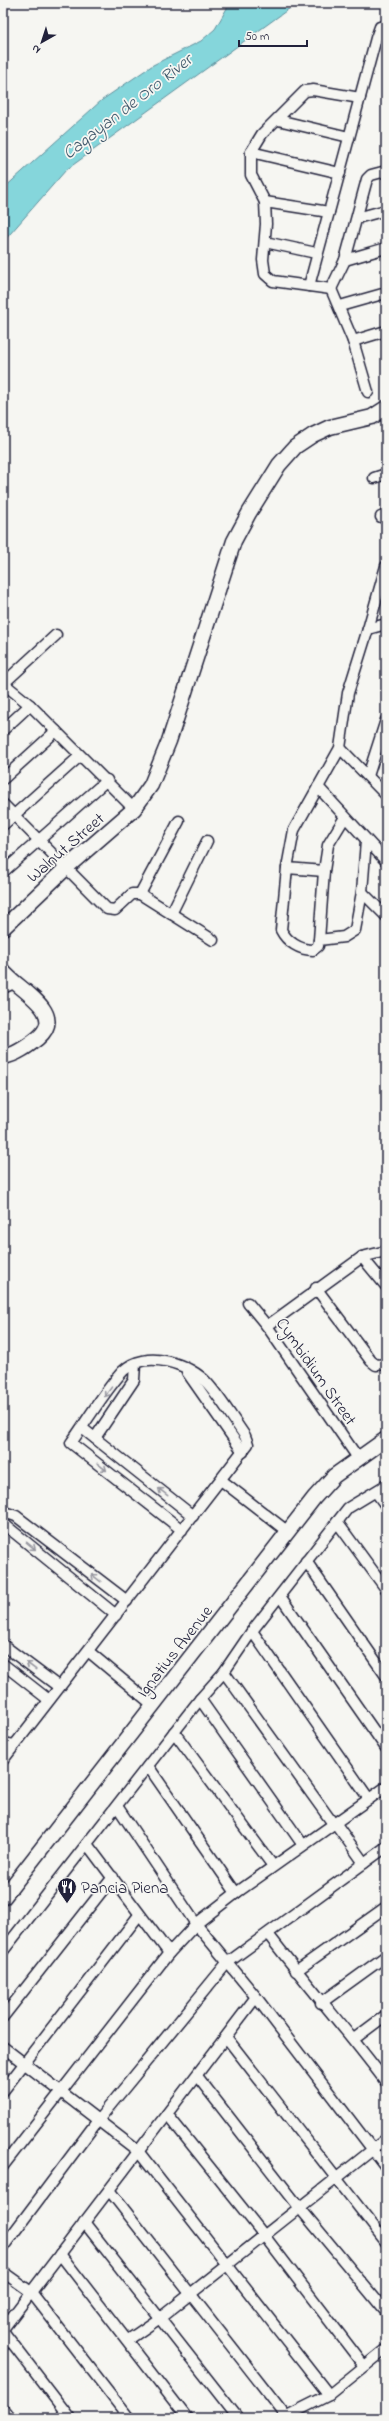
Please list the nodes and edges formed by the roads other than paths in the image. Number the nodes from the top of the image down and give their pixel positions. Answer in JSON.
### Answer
{"nodes":[{"id":1,"x":386,"y":26,"type":"edge"},
{"id":2,"x":360,"y":98,"type":"junction"},
{"id":3,"x":278,"y":120,"type":"junction"},
{"id":4,"x":349,"y":137,"type":"junction"},
{"id":5,"x":251,"y":152,"type":"junction"},
{"id":6,"x":386,"y":171,"type":"edge"},
{"id":7,"x":340,"y":173,"type":"junction"},
{"id":8,"x":265,"y":202,"type":"junction"},
{"id":9,"x":386,"y":210,"type":"edge"},
{"id":10,"x":329,"y":212,"type":"junction"},
{"id":11,"x":357,"y":218,"type":"junction"},
{"id":12,"x":265,"y":242,"type":"junction"},
{"id":13,"x":386,"y":248,"type":"edge"},
{"id":14,"x":316,"y":253,"type":"junction"},
{"id":15,"x":345,"y":260,"type":"junction"},
{"id":16,"x":309,"y":286,"type":"junction"},
{"id":17,"x":331,"y":289,"type":"junction"},
{"id":18,"x":386,"y":293,"type":"edge"},
{"id":19,"x":340,"y":306,"type":"junction"},
{"id":20,"x":386,"y":331,"type":"edge"},
{"id":21,"x":353,"y":341,"type":"junction"},
{"id":22,"x":368,"y":392,"type":"dead end"},
{"id":23,"x":386,"y":408,"type":"edge"},
{"id":24,"x":386,"y":474,"type":"edge"},
{"id":25,"x":374,"y":478,"type":"dead end"},
{"id":26,"x":386,"y":566,"type":"edge"},
{"id":27,"x":386,"y":624,"type":"edge"},
{"id":28,"x":368,"y":630,"type":"junction"},
{"id":29,"x":56,"y":635,"type":"dead end"},
{"id":30,"x":3,"y":683,"type":"edge"},
{"id":31,"x":30,"y":705,"type":"junction"},
{"id":32,"x":385,"y":728,"type":"edge"},
{"id":33,"x":3,"y":730,"type":"edge"},
{"id":34,"x":56,"y":731,"type":"junction"},
{"id":35,"x":340,"y":748,"type":"junction"},
{"id":36,"x":80,"y":756,"type":"junction"},
{"id":37,"x":368,"y":776,"type":"junction"},
{"id":38,"x":3,"y":779,"type":"edge"},
{"id":39,"x":107,"y":780,"type":"junction"},
{"id":40,"x":318,"y":787,"type":"junction"},
{"id":41,"x":386,"y":795,"type":"edge"},
{"id":42,"x":3,"y":804,"type":"edge"},
{"id":43,"x":134,"y":809,"type":"junction"},
{"id":44,"x":15,"y":815,"type":"junction"},
{"id":45,"x":345,"y":817,"type":"junction"},
{"id":46,"x":179,"y":821,"type":"dead end"},
{"id":47,"x":3,"y":826,"type":"edge"},
{"id":48,"x":40,"y":840,"type":"junction"},
{"id":49,"x":366,"y":840,"type":"junction"},
{"id":50,"x":207,"y":841,"type":"dead end"},
{"id":51,"x":386,"y":861,"type":"edge"},
{"id":52,"x":66,"y":868,"type":"junction"},
{"id":53,"x":287,"y":868,"type":"junction"},
{"id":54,"x":324,"y":871,"type":"junction"},
{"id":55,"x":3,"y":872,"type":"edge"},
{"id":56,"x":362,"y":892,"type":"junction"},
{"id":57,"x":140,"y":894,"type":"junction"},
{"id":58,"x":171,"y":914,"type":"junction"},
{"id":59,"x":386,"y":916,"type":"edge"},
{"id":60,"x":3,"y":928,"type":"edge"},
{"id":61,"x":213,"y":940,"type":"dead end"},
{"id":62,"x":320,"y":940,"type":"junction"},
{"id":63,"x":3,"y":972,"type":"edge"},
{"id":64,"x":8,"y":985,"type":"edge"},
{"id":65,"x":3,"y":1057,"type":"edge"},
{"id":66,"x":386,"y":1251,"type":"edge"},
{"id":67,"x":362,"y":1256,"type":"junction"},
{"id":68,"x":386,"y":1286,"type":"edge"},
{"id":69,"x":316,"y":1288,"type":"junction"},
{"id":70,"x":248,"y":1303,"type":"dead end"},
{"id":71,"x":266,"y":1326,"type":"junction"},
{"id":72,"x":135,"y":1364,"type":"junction"},
{"id":73,"x":386,"y":1364,"type":"edge"},
{"id":74,"x":82,"y":1428,"type":"junction"},
{"id":75,"x":95,"y":1438,"type":"junction"},
{"id":76,"x":386,"y":1439,"type":"edge"},
{"id":77,"x":358,"y":1458,"type":"junction"},
{"id":78,"x":221,"y":1480,"type":"junction"},
{"id":79,"x":386,"y":1485,"type":"edge"},
{"id":80,"x":376,"y":1492,"type":"junction"},
{"id":81,"x":386,"y":1506,"type":"edge"},
{"id":82,"x":193,"y":1516,"type":"junction"},
{"id":83,"x":3,"y":1519,"type":"edge"},
{"id":84,"x":337,"y":1522,"type":"junction"},
{"id":85,"x":182,"y":1530,"type":"junction"},
{"id":86,"x":288,"y":1532,"type":"junction"},
{"id":87,"x":306,"y":1561,"type":"junction"},
{"id":88,"x":386,"y":1589,"type":"edge"},
{"id":89,"x":280,"y":1596,"type":"junction"},
{"id":90,"x":126,"y":1602,"type":"junction"},
{"id":91,"x":116,"y":1615,"type":"junction"},
{"id":92,"x":252,"y":1631,"type":"junction"},
{"id":93,"x":3,"y":1645,"type":"edge"},
{"id":94,"x":88,"y":1651,"type":"junction"},
{"id":95,"x":3,"y":1664,"type":"edge"},
{"id":96,"x":224,"y":1672,"type":"junction"},
{"id":97,"x":386,"y":1676,"type":"edge"},
{"id":98,"x":59,"y":1687,"type":"junction"},
{"id":99,"x":200,"y":1698,"type":"junction"},
{"id":100,"x":49,"y":1700,"type":"junction"},
{"id":101,"x":154,"y":1706,"type":"junction"},
{"id":102,"x":174,"y":1732,"type":"junction"},
{"id":103,"x":3,"y":1743,"type":"edge"},
{"id":104,"x":14,"y":1745,"type":"junction"},
{"id":105,"x":386,"y":1748,"type":"edge"},
{"id":106,"x":3,"y":1760,"type":"edge"},
{"id":107,"x":148,"y":1766,"type":"junction"},
{"id":108,"x":386,"y":1787,"type":"edge"},
{"id":109,"x":369,"y":1799,"type":"junction"},
{"id":110,"x":117,"y":1806,"type":"junction"},
{"id":111,"x":335,"y":1825,"type":"junction"},
{"id":112,"x":87,"y":1844,"type":"junction"},
{"id":113,"x":303,"y":1845,"type":"junction"},
{"id":114,"x":386,"y":1848,"type":"edge"},
{"id":115,"x":364,"y":1863,"type":"junction"},
{"id":116,"x":273,"y":1866,"type":"junction"},
{"id":117,"x":113,"y":1877,"type":"junction"},
{"id":118,"x":236,"y":1893,"type":"junction"},
{"id":119,"x":3,"y":1898,"type":"edge"},
{"id":120,"x":386,"y":1907,"type":"edge"},
{"id":121,"x":139,"y":1914,"type":"junction"},
{"id":122,"x":196,"y":1924,"type":"junction"},
{"id":123,"x":268,"y":1934,"type":"junction"},
{"id":124,"x":3,"y":1951,"type":"edge"},
{"id":125,"x":168,"y":1954,"type":"junction"},
{"id":126,"x":386,"y":1956,"type":"edge"},
{"id":127,"x":227,"y":1963,"type":"junction"},
{"id":128,"x":296,"y":1971,"type":"junction"},
{"id":129,"x":256,"y":1997,"type":"junction"},
{"id":130,"x":321,"y":2003,"type":"junction"},
{"id":131,"x":386,"y":2015,"type":"edge"},
{"id":132,"x":3,"y":2017,"type":"edge"},
{"id":133,"x":226,"y":2037,"type":"junction"},
{"id":134,"x":354,"y":2039,"type":"junction"},
{"id":135,"x":3,"y":2047,"type":"edge"},
{"id":136,"x":24,"y":2062,"type":"junction"},
{"id":137,"x":197,"y":2076,"type":"junction"},
{"id":138,"x":386,"y":2082,"type":"edge"},
{"id":139,"x":62,"y":2090,"type":"junction"},
{"id":140,"x":3,"y":2091,"type":"edge"},
{"id":141,"x":166,"y":2114,"type":"junction"},
{"id":142,"x":99,"y":2119,"type":"junction"},
{"id":143,"x":386,"y":2139,"type":"edge"},
{"id":144,"x":372,"y":2150,"type":"junction"},
{"id":145,"x":138,"y":2151,"type":"junction"},
{"id":146,"x":3,"y":2166,"type":"edge"},
{"id":147,"x":386,"y":2167,"type":"edge"},
{"id":148,"x":335,"y":2178,"type":"junction"},
{"id":149,"x":109,"y":2190,"type":"junction"},
{"id":150,"x":299,"y":2207,"type":"junction"},
{"id":151,"x":84,"y":2222,"type":"junction"},
{"id":152,"x":263,"y":2234,"type":"junction"},
{"id":153,"x":386,"y":2242,"type":"edge"},
{"id":154,"x":3,"y":2247,"type":"edge"},
{"id":155,"x":60,"y":2254,"type":"junction"},
{"id":156,"x":227,"y":2264,"type":"junction"},
{"id":157,"x":3,"y":2272,"type":"edge"},
{"id":158,"x":31,"y":2292,"type":"junction"},
{"id":159,"x":190,"y":2293,"type":"junction"},
{"id":160,"x":386,"y":2312,"type":"edge"},
{"id":161,"x":160,"y":2318,"type":"junction"},
{"id":162,"x":3,"y":2330,"type":"edge"},
{"id":163,"x":128,"y":2340,"type":"junction"},
{"id":164,"x":386,"y":2349,"type":"edge"},
{"id":165,"x":364,"y":2366,"type":"junction"},
{"id":166,"x":329,"y":2395,"type":"junction"},
{"id":167,"x":3,"y":2409,"type":"edge"},
{"id":168,"x":285,"y":2417,"type":"edge"},
{"id":169,"x":10,"y":2418,"type":"edge"},
{"id":170,"x":70,"y":2418,"type":"edge"},
{"id":171,"x":129,"y":2418,"type":"edge"},
{"id":172,"x":187,"y":2418,"type":"edge"},
{"id":173,"x":238,"y":2418,"type":"edge"}],
"edges":[{"from":1,"to":2,"type":"street"},
{"from":2,"to":3,"type":"street"},
{"from":2,"to":4,"type":"street"},
{"from":3,"to":4,"type":"street"},
{"from":3,"to":5,"type":"street"},
{"from":4,"to":7,"type":"street"},
{"from":5,"to":7,"type":"street"},
{"from":5,"to":8,"type":"street"},
{"from":6,"to":11,"type":"street"},
{"from":7,"to":10,"type":"street"},
{"from":8,"to":10,"type":"street"},
{"from":8,"to":12,"type":"street"},
{"from":9,"to":11,"type":"street"},
{"from":10,"to":14,"type":"street"},
{"from":11,"to":15,"type":"street"},
{"from":12,"to":14,"type":"street"},
{"from":12,"to":16,"type":"street"},
{"from":13,"to":15,"type":"street"},
{"from":14,"to":16,"type":"street"},
{"from":15,"to":17,"type":"street"},
{"from":16,"to":17,"type":"street"},
{"from":17,"to":19,"type":"street"},
{"from":18,"to":19,"type":"street"},
{"from":19,"to":21,"type":"street"},
{"from":20,"to":21,"type":"street"},
{"from":21,"to":22,"type":"street"},
{"from":23,"to":43,"type":"street","name":"Walnut Street"},
{"from":24,"to":25,"type":"street"},
{"from":26,"to":28,"type":"street"},
{"from":27,"to":28,"type":"street"},
{"from":28,"to":35,"type":"street"},
{"from":29,"to":30,"type":"street"},
{"from":30,"to":31,"type":"street"},
{"from":31,"to":33,"type":"street"},
{"from":31,"to":34,"type":"street"},
{"from":32,"to":37,"type":"street"},
{"from":34,"to":36,"type":"street"},
{"from":34,"to":38,"type":"street"},
{"from":35,"to":37,"type":"street"},
{"from":35,"to":40,"type":"street"},
{"from":36,"to":39,"type":"street"},
{"from":36,"to":44,"type":"street"},
{"from":37,"to":41,"type":"street"},
{"from":39,"to":43,"type":"street"},
{"from":39,"to":48,"type":"street"},
{"from":40,"to":45,"type":"street"},
{"from":40,"to":53,"type":"street"},
{"from":42,"to":44,"type":"street"},
{"from":43,"to":52,"type":"street","name":"Walnut Street"},
{"from":44,"to":47,"type":"street"},
{"from":44,"to":48,"type":"street"},
{"from":45,"to":49,"type":"street"},
{"from":45,"to":54,"type":"street"},
{"from":46,"to":57,"type":"street"},
{"from":48,"to":52,"type":"street"},
{"from":48,"to":55,"type":"street"},
{"from":49,"to":51,"type":"street"},
{"from":49,"to":56,"type":"street"},
{"from":50,"to":58,"type":"street"},
{"from":52,"to":57,"type":"street"},
{"from":52,"to":60,"type":"street","name":"Walnut Street"},
{"from":53,"to":54,"type":"street"},
{"from":53,"to":62,"type":"street"},
{"from":54,"to":62,"type":"street"},
{"from":56,"to":59,"type":"street"},
{"from":56,"to":62,"type":"street"},
{"from":57,"to":58,"type":"street"},
{"from":58,"to":61,"type":"street"},
{"from":63,"to":64,"type":"street"},
{"from":64,"to":65,"type":"street"},
{"from":66,"to":67,"type":"street"},
{"from":67,"to":68,"type":"street"},
{"from":67,"to":69,"type":"street"},
{"from":69,"to":71,"type":"street"},
{"from":69,"to":73,"type":"street"},
{"from":70,"to":71,"type":"street","name":"Cymbidium Street"},
{"from":71,"to":77,"type":"street","name":"Cymbidium Street"},
{"from":72,"to":74,"type":"street","one_way":true},
{"from":72,"to":75,"type":"street"},
{"from":72,"to":78,"type":"street"},
{"from":74,"to":75,"type":"street"},
{"from":74,"to":85,"type":"street","one_way":true},
{"from":82,"to":75,"type":"street","one_way":true},
{"from":76,"to":77,"type":"street","name":"Ignatius Avenue"},
{"from":77,"to":86,"type":"street","name":"Ignatius Avenue"},
{"from":78,"to":82,"type":"street"},
{"from":78,"to":86,"type":"street"},
{"from":79,"to":80,"type":"street"},
{"from":80,"to":81,"type":"street"},
{"from":80,"to":84,"type":"street"},
{"from":82,"to":85,"type":"street"},
{"from":90,"to":83,"type":"street","one_way":true},
{"from":83,"to":91,"type":"street","one_way":true},
{"from":84,"to":87,"type":"street"},
{"from":84,"to":88,"type":"street"},
{"from":85,"to":90,"type":"street"},
{"from":86,"to":101,"type":"street","name":"Ignatius Avenue"},
{"from":87,"to":89,"type":"street"},
{"from":87,"to":97,"type":"street"},
{"from":89,"to":92,"type":"street"},
{"from":89,"to":105,"type":"street"},
{"from":90,"to":91,"type":"street"},
{"from":91,"to":94,"type":"street"},
{"from":92,"to":96,"type":"street"},
{"from":92,"to":109,"type":"street"},
{"from":98,"to":93,"type":"street","one_way":true},
{"from":94,"to":98,"type":"street"},
{"from":94,"to":101,"type":"street"},
{"from":95,"to":100,"type":"street"},
{"from":96,"to":99,"type":"street"},
{"from":96,"to":111,"type":"street"},
{"from":98,"to":100,"type":"street"},
{"from":99,"to":102,"type":"street"},
{"from":99,"to":113,"type":"street"},
{"from":100,"to":104,"type":"street"},
{"from":101,"to":119,"type":"street","name":"Ignatius Avenue"},
{"from":102,"to":107,"type":"street"},
{"from":102,"to":116,"type":"street"},
{"from":103,"to":104,"type":"street"},
{"from":104,"to":106,"type":"street"},
{"from":107,"to":110,"type":"street"},
{"from":107,"to":118,"type":"street"},
{"from":108,"to":109,"type":"street"},
{"from":109,"to":111,"type":"street"},
{"from":110,"to":112,"type":"street"},
{"from":110,"to":122,"type":"street"},
{"from":111,"to":113,"type":"street"},
{"from":111,"to":115,"type":"street"},
{"from":112,"to":117,"type":"street"},
{"from":112,"to":124,"type":"street"},
{"from":113,"to":116,"type":"street"},
{"from":114,"to":115,"type":"street"},
{"from":115,"to":123,"type":"street"},
{"from":116,"to":118,"type":"street"},
{"from":117,"to":121,"type":"street"},
{"from":117,"to":132,"type":"street"},
{"from":118,"to":122,"type":"street"},
{"from":120,"to":128,"type":"street"},
{"from":121,"to":125,"type":"street"},
{"from":121,"to":136,"type":"street"},
{"from":122,"to":125,"type":"street"},
{"from":122,"to":127,"type":"street"},
{"from":123,"to":127,"type":"street"},
{"from":123,"to":128,"type":"street"},
{"from":125,"to":139,"type":"street"},
{"from":126,"to":130,"type":"street"},
{"from":127,"to":129,"type":"street"},
{"from":127,"to":142,"type":"street"},
{"from":128,"to":130,"type":"street"},
{"from":129,"to":133,"type":"street"},
{"from":129,"to":144,"type":"street"},
{"from":130,"to":134,"type":"street"},
{"from":131,"to":134,"type":"street"},
{"from":133,"to":137,"type":"street"},
{"from":133,"to":148,"type":"street"},
{"from":134,"to":138,"type":"street"},
{"from":135,"to":136,"type":"street"},
{"from":136,"to":139,"type":"street"},
{"from":136,"to":140,"type":"street"},
{"from":137,"to":141,"type":"street"},
{"from":137,"to":150,"type":"street"},
{"from":139,"to":142,"type":"street"},
{"from":139,"to":146,"type":"street"},
{"from":141,"to":145,"type":"street"},
{"from":141,"to":152,"type":"street"},
{"from":142,"to":145,"type":"street"},
{"from":142,"to":154,"type":"street"},
{"from":143,"to":144,"type":"street"},
{"from":144,"to":147,"type":"street"},
{"from":144,"to":148,"type":"street"},
{"from":145,"to":149,"type":"street"},
{"from":145,"to":156,"type":"street"},
{"from":148,"to":150,"type":"street"},
{"from":148,"to":153,"type":"street"},
{"from":149,"to":151,"type":"street"},
{"from":149,"to":159,"type":"street"},
{"from":150,"to":152,"type":"street"},
{"from":150,"to":160,"type":"street"},
{"from":151,"to":155,"type":"street"},
{"from":151,"to":161,"type":"street"},
{"from":152,"to":156,"type":"street"},
{"from":152,"to":165,"type":"street"},
{"from":155,"to":158,"type":"street"},
{"from":155,"to":163,"type":"street"},
{"from":156,"to":159,"type":"street"},
{"from":156,"to":166,"type":"street"},
{"from":157,"to":158,"type":"street"},
{"from":158,"to":162,"type":"street"},
{"from":158,"to":171,"type":"street"},
{"from":159,"to":161,"type":"street"},
{"from":159,"to":168,"type":"street"},
{"from":161,"to":163,"type":"street"},
{"from":161,"to":173,"type":"street"},
{"from":162,"to":170,"type":"street"},
{"from":163,"to":172,"type":"street"},
{"from":164,"to":165,"type":"street"},
{"from":165,"to":166,"type":"street"},
{"from":166,"to":168,"type":"street"},
{"from":167,"to":169,"type":"street"}]}
